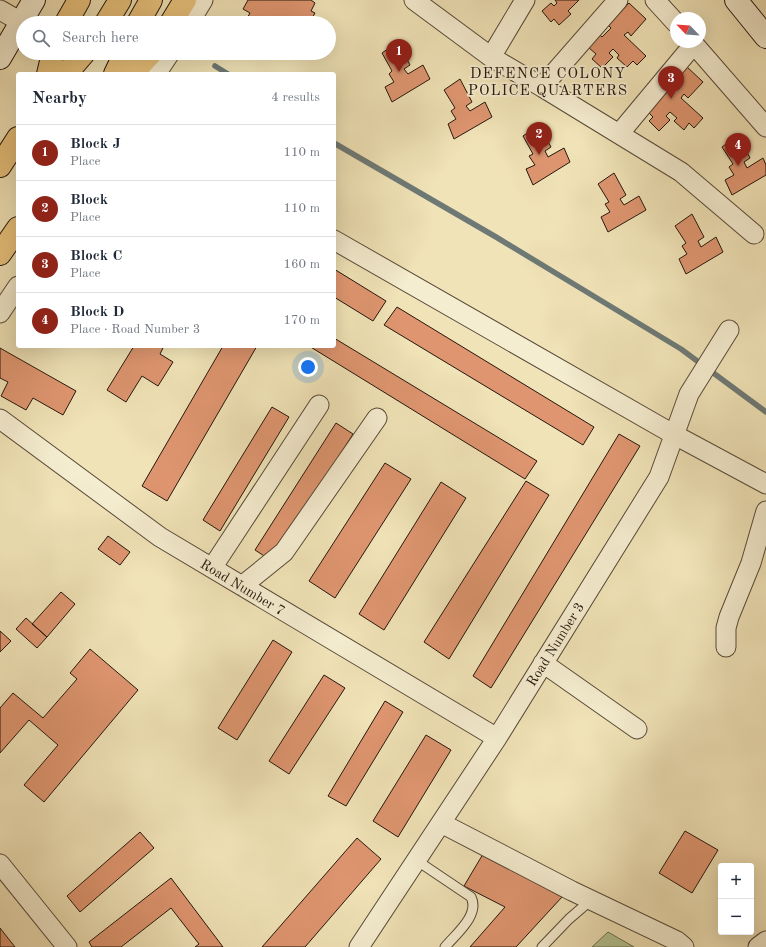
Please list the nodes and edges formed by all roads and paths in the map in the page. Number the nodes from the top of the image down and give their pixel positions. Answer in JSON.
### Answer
{"nodes":[{"id":1,"x":34,"y":0,"type":"edge"},
{"id":2,"x":79,"y":0,"type":"edge"},
{"id":3,"x":120,"y":0,"type":"edge"},
{"id":4,"x":151,"y":0,"type":"edge"},
{"id":5,"x":185,"y":0,"type":"edge"},
{"id":6,"x":203,"y":0,"type":"edge"},
{"id":7,"x":414,"y":0,"type":"edge"},
{"id":8,"x":525,"y":0,"type":"edge"},
{"id":9,"x":618,"y":0,"type":"edge"},
{"id":10,"x":656,"y":0,"type":"edge"},
{"id":11,"x":736,"y":0,"type":"edge"},
{"id":12,"x":0,"y":10,"type":"edge"},
{"id":13,"x":25,"y":16,"type":"edge"},
{"id":14,"x":70,"y":16,"type":"edge"},
{"id":15,"x":110,"y":16,"type":"edge"},
{"id":16,"x":142,"y":16,"type":"edge"},
{"id":17,"x":175,"y":16,"type":"edge"},
{"id":18,"x":193,"y":16,"type":"edge"},
{"id":19,"x":670,"y":17,"type":"edge"},
{"id":20,"x":16,"y":19,"type":"edge"},
{"id":21,"x":16,"y":32,"type":"edge"},
{"id":22,"x":766,"y":37,"type":"edge"},
{"id":23,"x":689,"y":48,"type":"edge"},
{"id":24,"x":697,"y":48,"type":"edge"},
{"id":25,"x":491,"y":57,"type":"junction"},
{"id":26,"x":0,"y":58,"type":"edge"},
{"id":27,"x":51,"y":60,"type":"edge"},
{"id":28,"x":78,"y":60,"type":"edge"},
{"id":29,"x":121,"y":60,"type":"edge"},
{"id":30,"x":145,"y":60,"type":"edge"},
{"id":31,"x":165,"y":60,"type":"edge"},
{"id":32,"x":48,"y":72,"type":"edge"},
{"id":33,"x":68,"y":72,"type":"edge"},
{"id":34,"x":116,"y":72,"type":"edge"},
{"id":35,"x":134,"y":72,"type":"edge"},
{"id":36,"x":157,"y":72,"type":"edge"},
{"id":37,"x":542,"y":87,"type":"junction"},
{"id":38,"x":766,"y":127,"type":"edge"},
{"id":39,"x":619,"y":134,"type":"junction"},
{"id":40,"x":16,"y":141,"type":"edge"},
{"id":41,"x":0,"y":166,"type":"edge"},
{"id":42,"x":16,"y":231,"type":"edge"},
{"id":43,"x":754,"y":234,"type":"dead end"},
{"id":44,"x":336,"y":241,"type":"edge"},
{"id":45,"x":0,"y":254,"type":"edge"},
{"id":46,"x":16,"y":289,"type":"edge"},
{"id":47,"x":0,"y":313,"type":"edge"},
{"id":48,"x":729,"y":330,"type":"dead end"},
{"id":49,"x":319,"y":405,"type":"dead end"},
{"id":50,"x":377,"y":418,"type":"dead end"},
{"id":51,"x":0,"y":419,"type":"edge"},
{"id":52,"x":673,"y":434,"type":"junction"},
{"id":53,"x":766,"y":484,"type":"edge"},
{"id":54,"x":766,"y":511,"type":"edge"},
{"id":55,"x":212,"y":568,"type":"junction"},
{"id":56,"x":242,"y":586,"type":"junction"},
{"id":57,"x":726,"y":647,"type":"dead end"},
{"id":58,"x":543,"y":663,"type":"junction"},
{"id":59,"x":637,"y":729,"type":"dead end"},
{"id":60,"x":497,"y":738,"type":"junction"},
{"id":61,"x":441,"y":822,"type":"junction"},
{"id":62,"x":416,"y":860,"type":"junction"},
{"id":63,"x":0,"y":864,"type":"edge"},
{"id":64,"x":591,"y":900,"type":"junction"},
{"id":65,"x":766,"y":941,"type":"edge"},
{"id":66,"x":67,"y":947,"type":"edge"},
{"id":67,"x":359,"y":947,"type":"edge"},
{"id":68,"x":445,"y":947,"type":"edge"},
{"id":69,"x":542,"y":947,"type":"edge"},
{"id":70,"x":684,"y":947,"type":"edge"},
{"id":71,"x":758,"y":947,"type":"edge"}],
"edges":[{"from":1,"to":13,"type":"street"},
{"from":2,"to":14,"type":"main road"},
{"from":3,"to":15,"type":"main road"},
{"from":4,"to":16,"type":"main road"},
{"from":5,"to":17,"type":"main road"},
{"from":6,"to":18,"type":"street"},
{"from":7,"to":25,"type":"street"},
{"from":8,"to":25,"type":"street"},
{"from":9,"to":37,"type":"street"},
{"from":10,"to":19,"type":"street"},
{"from":11,"to":22,"type":"street"},
{"from":12,"to":20,"type":"street"},
{"from":21,"to":26,"type":"street"},
{"from":23,"to":39,"type":"street"},
{"from":24,"to":38,"type":"street"},
{"from":25,"to":37,"type":"street"},
{"from":27,"to":32,"type":"main road"},
{"from":28,"to":33,"type":"main road"},
{"from":29,"to":34,"type":"main road"},
{"from":30,"to":35,"type":"main road"},
{"from":31,"to":36,"type":"street"},
{"from":37,"to":39,"type":"street"},
{"from":39,"to":43,"type":"street"},
{"from":40,"to":41,"type":"main road"},
{"from":42,"to":45,"type":"main road"},
{"from":44,"to":52,"type":"street"},
{"from":46,"to":47,"type":"street"},
{"from":48,"to":52,"type":"street","name":"Road Number 3"},
{"from":49,"to":55,"type":"street"},
{"from":50,"to":56,"type":"street"},
{"from":51,"to":55,"type":"street","name":"Road Number 7"},
{"from":52,"to":53,"type":"street"},
{"from":52,"to":58,"type":"street","name":"Road Number 3"},
{"from":54,"to":57,"type":"street"},
{"from":55,"to":56,"type":"street","name":"Road Number 7"},
{"from":56,"to":60,"type":"street","name":"Road Number 7"},
{"from":58,"to":59,"type":"street"},
{"from":58,"to":60,"type":"street","name":"Road Number 3"},
{"from":60,"to":61,"type":"street","name":"Road Number 3"},
{"from":61,"to":62,"type":"street","name":"Road Number 3"},
{"from":61,"to":64,"type":"street"},
{"from":62,"to":67,"type":"street","name":"Road Number 3"},
{"from":62,"to":68,"type":"lane"},
{"from":63,"to":66,"type":"street"},
{"from":64,"to":69,"type":"lane"},
{"from":64,"to":70,"type":"street"},
{"from":65,"to":71,"type":"street"}]}
